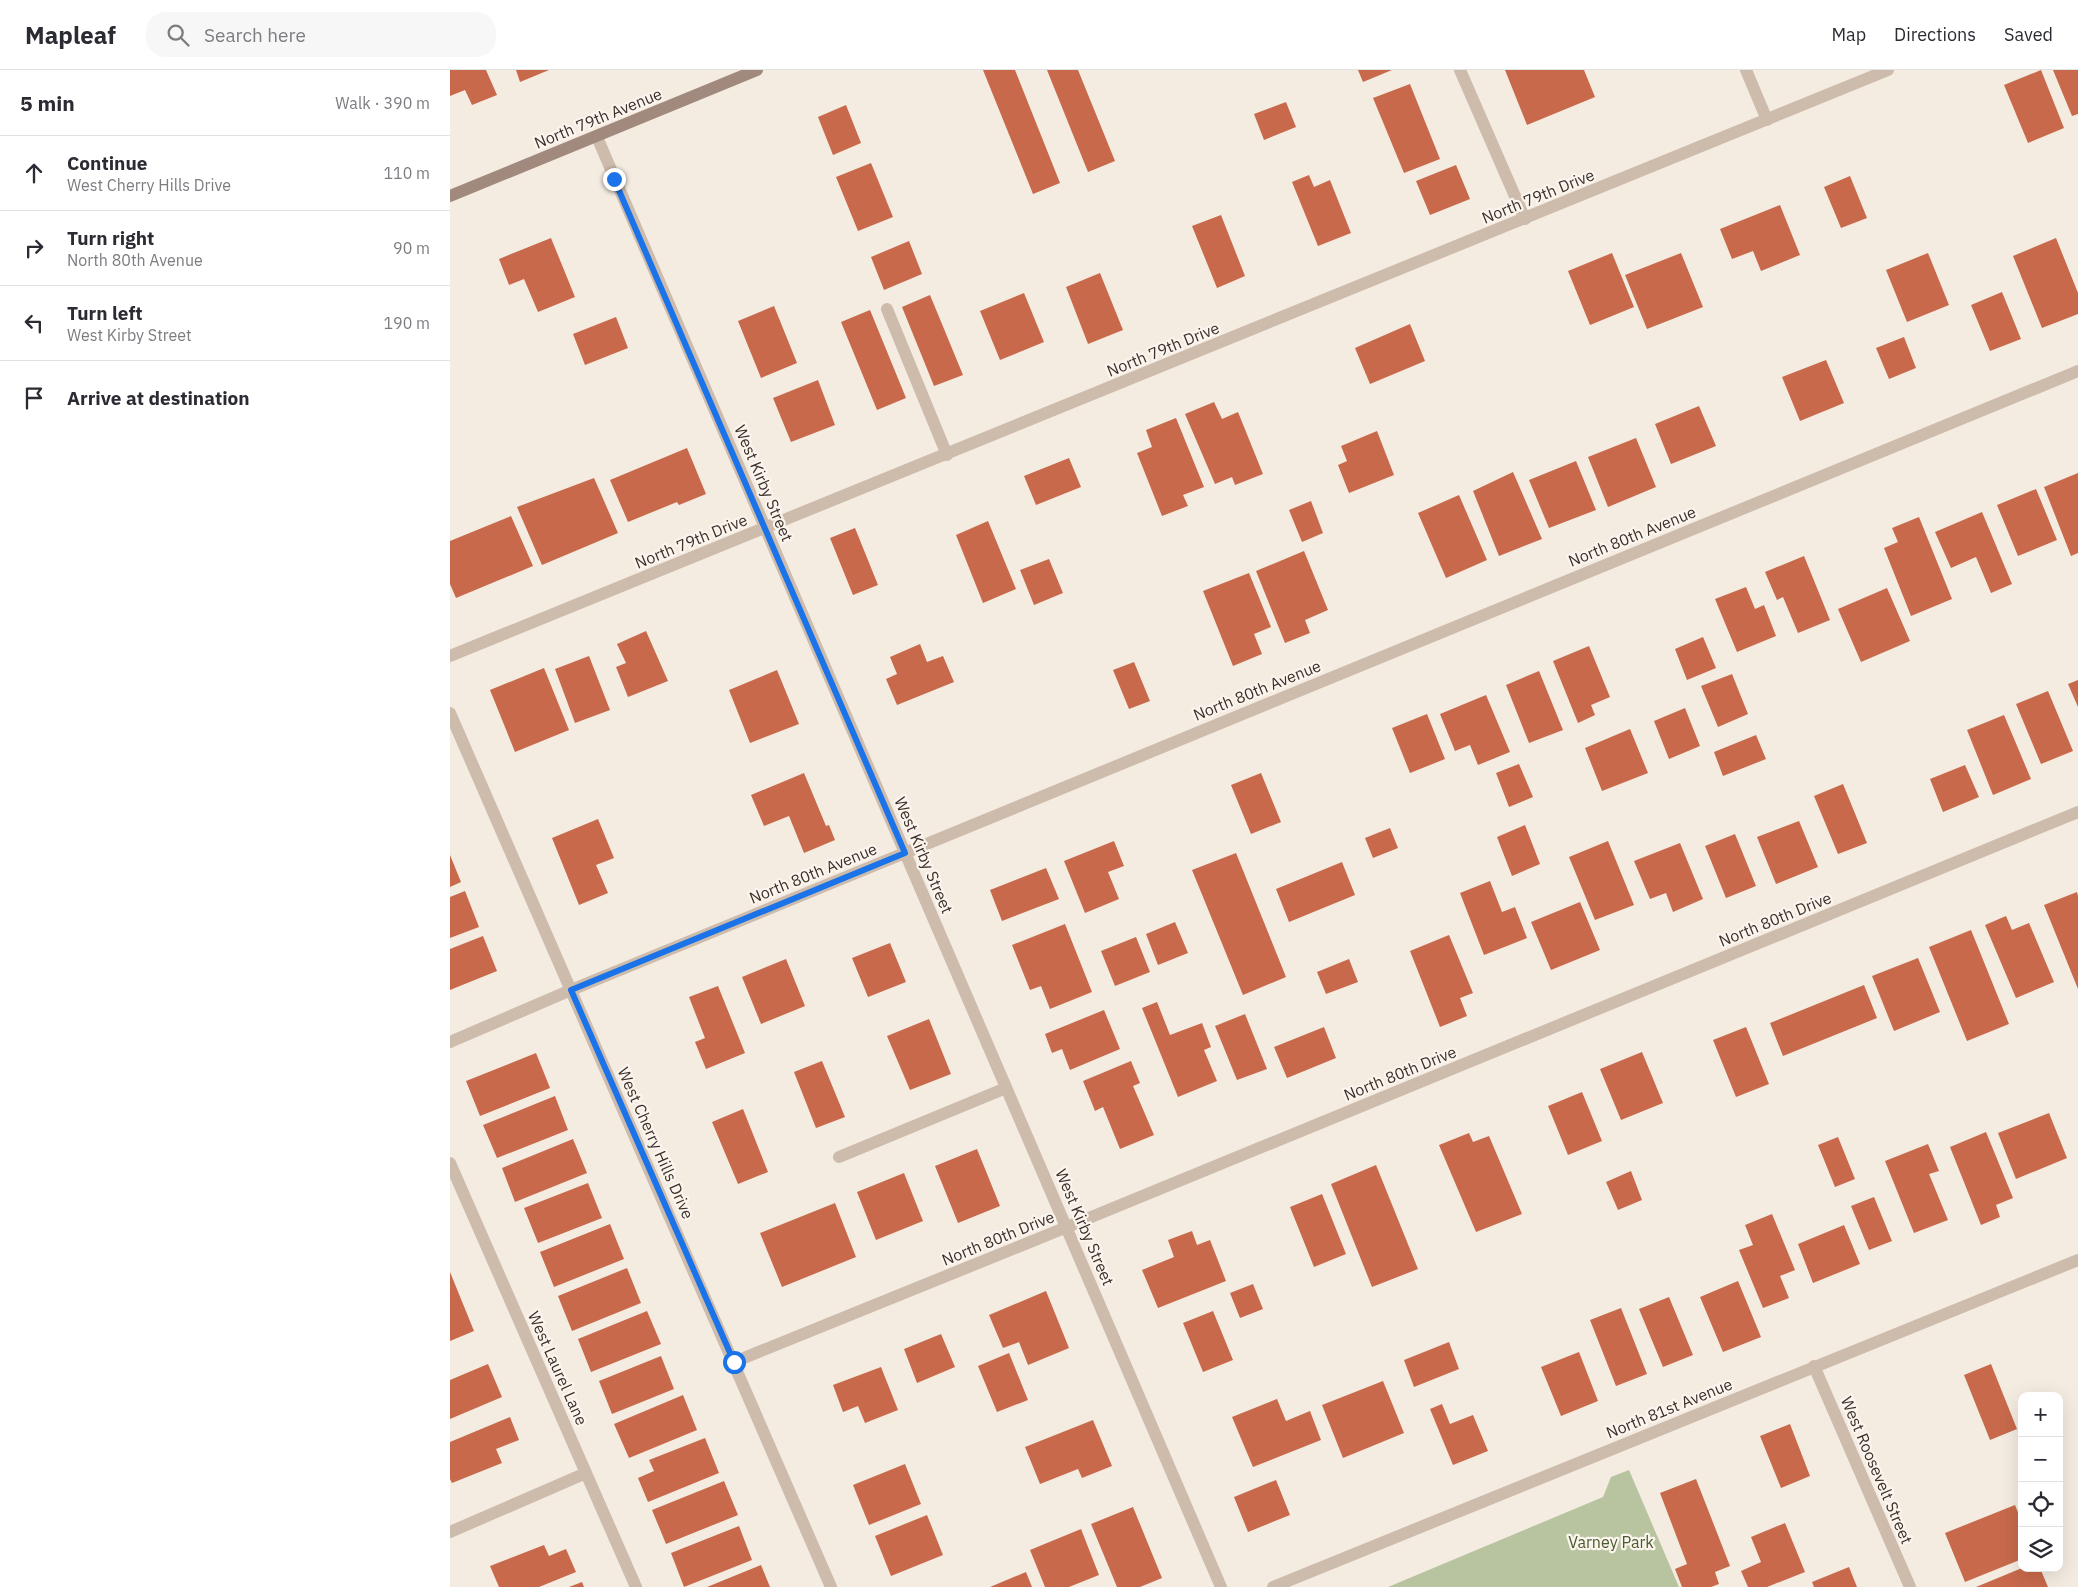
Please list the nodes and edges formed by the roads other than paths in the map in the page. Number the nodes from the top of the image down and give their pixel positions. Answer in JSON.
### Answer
{"nodes":[{"id":1,"x":757,"y":70,"type":"edge"},
{"id":2,"x":1460,"y":70,"type":"edge"},
{"id":3,"x":1746,"y":70,"type":"edge"},
{"id":4,"x":1888,"y":70,"type":"edge"},
{"id":5,"x":1767,"y":120,"type":"junction"},
{"id":6,"x":597,"y":137,"type":"junction"},
{"id":7,"x":450,"y":196,"type":"edge"},
{"id":8,"x":1525,"y":219,"type":"junction"},
{"id":9,"x":887,"y":309,"type":"dead end"},
{"id":10,"x":2078,"y":371,"type":"edge"},
{"id":11,"x":947,"y":455,"type":"junction"},
{"id":12,"x":766,"y":528,"type":"junction"},
{"id":13,"x":450,"y":656,"type":"edge"},
{"id":14,"x":450,"y":713,"type":"edge"},
{"id":15,"x":2078,"y":812,"type":"edge"},
{"id":16,"x":905,"y":853,"type":"junction"},
{"id":17,"x":571,"y":990,"type":"junction"},
{"id":18,"x":450,"y":1042,"type":"edge"},
{"id":19,"x":1006,"y":1088,"type":"junction"},
{"id":20,"x":839,"y":1157,"type":"dead end"},
{"id":21,"x":450,"y":1162,"type":"edge"},
{"id":22,"x":456,"y":1191,"type":"edge"},
{"id":23,"x":1068,"y":1227,"type":"junction"},
{"id":24,"x":2078,"y":1260,"type":"edge"},
{"id":25,"x":734,"y":1362,"type":"junction"},
{"id":26,"x":1814,"y":1366,"type":"junction"},
{"id":27,"x":586,"y":1473,"type":"junction"},
{"id":28,"x":450,"y":1532,"type":"edge"},
{"id":29,"x":636,"y":1587,"type":"edge"},
{"id":30,"x":830,"y":1587,"type":"edge"},
{"id":31,"x":1221,"y":1587,"type":"edge"},
{"id":32,"x":1273,"y":1587,"type":"edge"},
{"id":33,"x":1910,"y":1587,"type":"edge"}],
"edges":[{"from":1,"to":6,"type":"street","name":"North 79th Avenue"},
{"from":2,"to":8,"type":"street"},
{"from":3,"to":5,"type":"street"},
{"from":4,"to":5,"type":"street","name":"North 79th Drive"},
{"from":5,"to":8,"type":"street","name":"North 79th Drive"},
{"from":6,"to":7,"type":"street","name":"North 79th Avenue"},
{"from":6,"to":12,"type":"street","name":"West Kirby Street"},
{"from":8,"to":11,"type":"street","name":"North 79th Drive"},
{"from":9,"to":11,"type":"street"},
{"from":10,"to":16,"type":"street","name":"North 80th Avenue"},
{"from":11,"to":12,"type":"street","name":"North 79th Drive"},
{"from":12,"to":13,"type":"street","name":"North 79th Drive"},
{"from":12,"to":16,"type":"street","name":"West Kirby Street"},
{"from":14,"to":17,"type":"street","name":"West Cherry Hills Drive"},
{"from":15,"to":23,"type":"street","name":"North 80th Drive"},
{"from":16,"to":17,"type":"street","name":"North 80th Avenue"},
{"from":16,"to":19,"type":"street","name":"West Kirby Street"},
{"from":17,"to":18,"type":"street","name":"North 80th Avenue"},
{"from":17,"to":25,"type":"street","name":"West Cherry Hills Drive"},
{"from":19,"to":20,"type":"street"},
{"from":19,"to":23,"type":"street","name":"West Kirby Street"},
{"from":21,"to":22,"type":"street","name":"West Laurel Lane"},
{"from":22,"to":27,"type":"street","name":"West Laurel Lane"},
{"from":23,"to":25,"type":"street","name":"North 80th Drive"},
{"from":23,"to":31,"type":"street","name":"West Kirby Street"},
{"from":24,"to":26,"type":"street","name":"North 81st Avenue"},
{"from":25,"to":30,"type":"street","name":"West Cherry Hills Drive"},
{"from":26,"to":32,"type":"street","name":"North 81st Avenue"},
{"from":26,"to":33,"type":"street","name":"West Roosevelt Street"},
{"from":27,"to":28,"type":"street"},
{"from":27,"to":29,"type":"street","name":"West Laurel Lane"}]}
